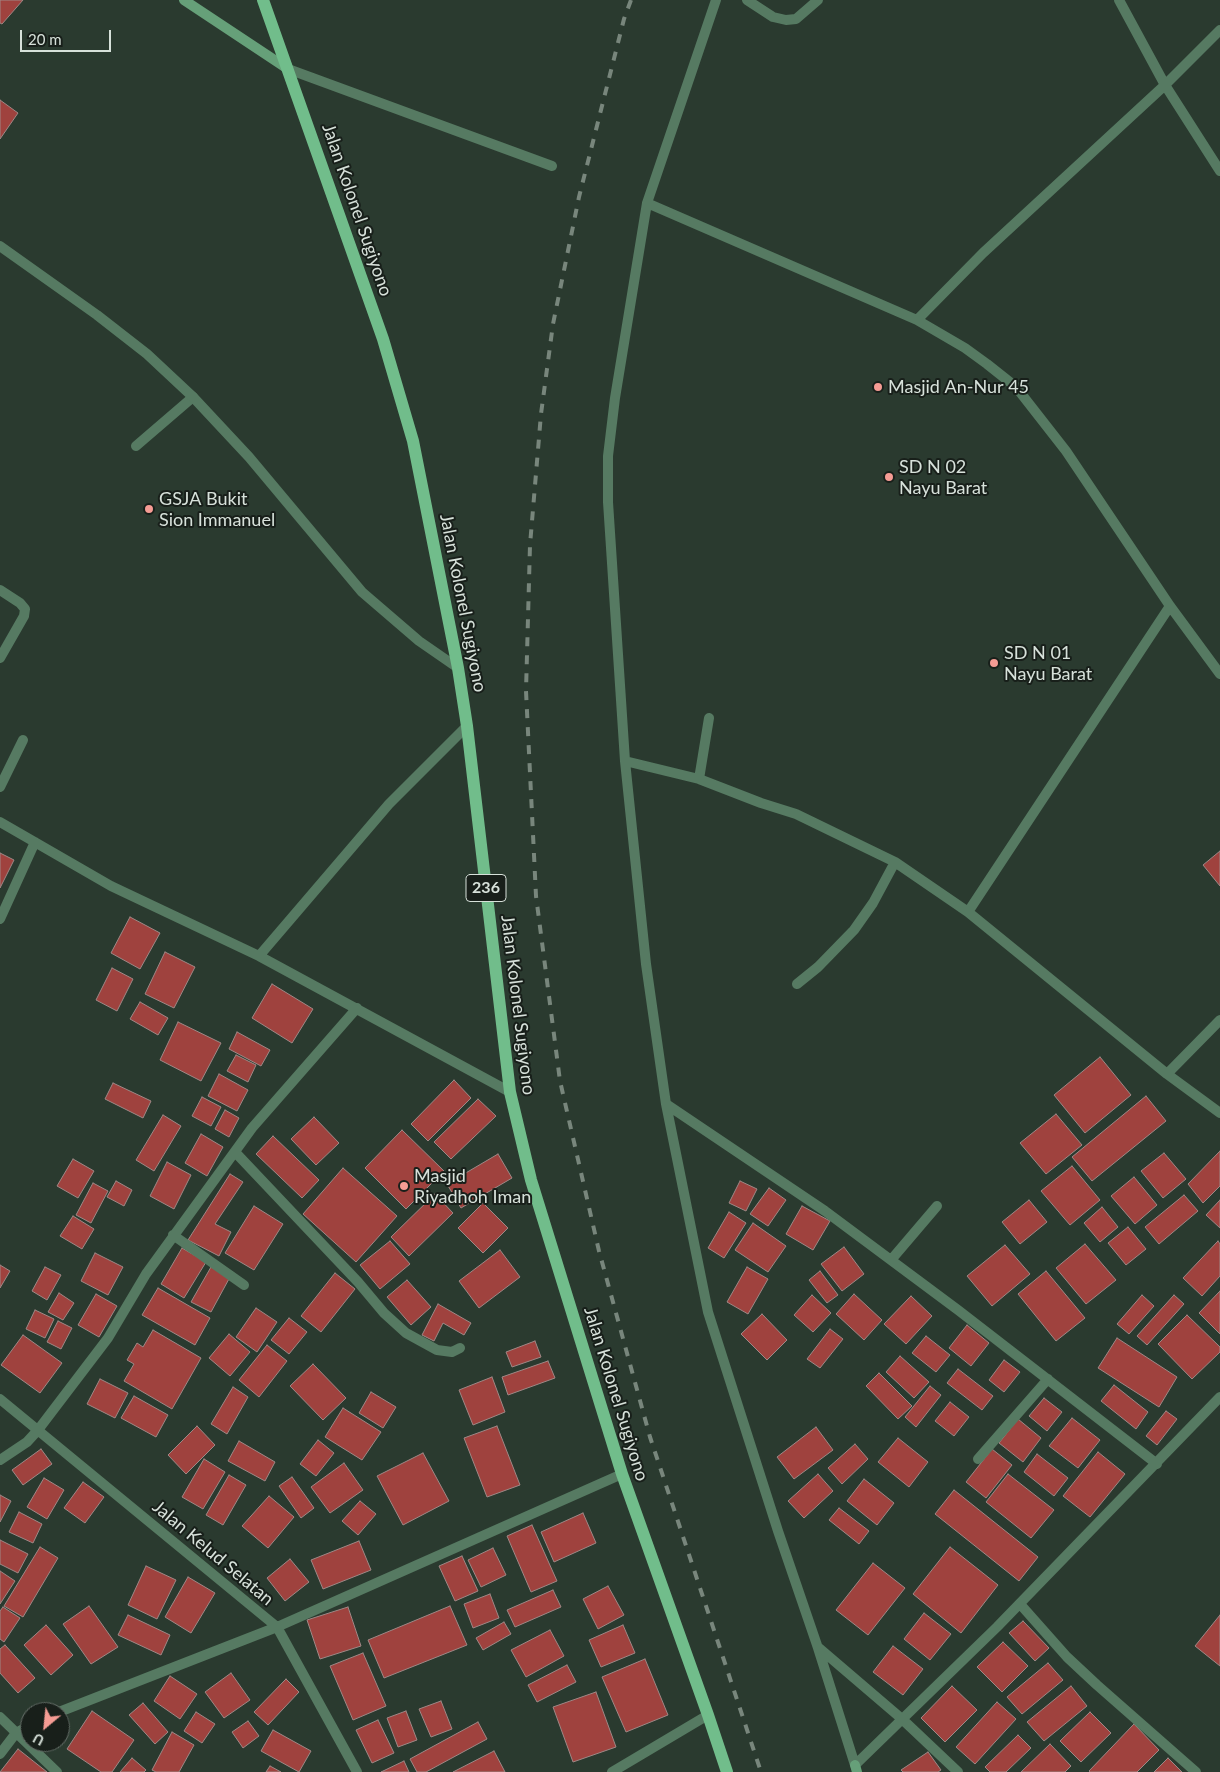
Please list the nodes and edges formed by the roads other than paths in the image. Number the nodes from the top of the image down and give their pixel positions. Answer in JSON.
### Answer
{"nodes":[{"id":1,"x":184,"y":0,"type":"edge"},
{"id":2,"x":263,"y":0,"type":"edge"},
{"id":3,"x":716,"y":0,"type":"edge"},
{"id":4,"x":747,"y":0,"type":"edge"},
{"id":5,"x":818,"y":0,"type":"edge"},
{"id":6,"x":1119,"y":0,"type":"edge"},
{"id":7,"x":1220,"y":30,"type":"edge"},
{"id":8,"x":288,"y":69,"type":"junction"},
{"id":9,"x":1165,"y":85,"type":"junction"},
{"id":10,"x":552,"y":166,"type":"dead end"},
{"id":11,"x":1220,"y":171,"type":"edge"},
{"id":12,"x":647,"y":203,"type":"junction"},
{"id":13,"x":0,"y":246,"type":"edge"},
{"id":14,"x":917,"y":320,"type":"junction"},
{"id":15,"x":193,"y":397,"type":"junction"},
{"id":16,"x":136,"y":446,"type":"dead end"},
{"id":17,"x":0,"y":590,"type":"edge"},
{"id":18,"x":1170,"y":606,"type":"junction"},
{"id":19,"x":0,"y":658,"type":"edge"},
{"id":20,"x":458,"y":668,"type":"junction"},
{"id":21,"x":1220,"y":674,"type":"edge"},
{"id":22,"x":709,"y":718,"type":"dead end"},
{"id":23,"x":467,"y":726,"type":"junction"},
{"id":24,"x":23,"y":740,"type":"dead end"},
{"id":25,"x":625,"y":761,"type":"junction"},
{"id":26,"x":699,"y":779,"type":"junction"},
{"id":27,"x":0,"y":787,"type":"edge"},
{"id":28,"x":0,"y":822,"type":"edge"},
{"id":29,"x":34,"y":842,"type":"junction"},
{"id":30,"x":895,"y":862,"type":"junction"},
{"id":31,"x":968,"y":912,"type":"junction"},
{"id":32,"x":0,"y":919,"type":"edge"},
{"id":33,"x":259,"y":956,"type":"junction"},
{"id":34,"x":797,"y":984,"type":"dead end"},
{"id":35,"x":356,"y":1008,"type":"junction"},
{"id":36,"x":1220,"y":1020,"type":"edge"},
{"id":37,"x":1167,"y":1074,"type":"junction"},
{"id":38,"x":510,"y":1092,"type":"junction"},
{"id":39,"x":666,"y":1104,"type":"junction"},
{"id":40,"x":1220,"y":1113,"type":"edge"},
{"id":41,"x":235,"y":1152,"type":"junction"},
{"id":42,"x":937,"y":1206,"type":"dead end"},
{"id":43,"x":173,"y":1235,"type":"junction"},
{"id":44,"x":891,"y":1260,"type":"junction"},
{"id":45,"x":244,"y":1285,"type":"dead end"},
{"id":46,"x":460,"y":1348,"type":"dead end"},
{"id":47,"x":1048,"y":1379,"type":"junction"},
{"id":48,"x":1220,"y":1397,"type":"edge"},
{"id":49,"x":0,"y":1400,"type":"edge"},
{"id":50,"x":35,"y":1428,"type":"junction"},
{"id":51,"x":978,"y":1459,"type":"dead end"},
{"id":52,"x":0,"y":1460,"type":"edge"},
{"id":53,"x":1158,"y":1464,"type":"junction"},
{"id":54,"x":622,"y":1474,"type":"junction"},
{"id":55,"x":1020,"y":1604,"type":"junction"},
{"id":56,"x":277,"y":1627,"type":"junction"},
{"id":57,"x":818,"y":1648,"type":"junction"},
{"id":58,"x":70,"y":1708,"type":"edge"},
{"id":59,"x":708,"y":1715,"type":"junction"},
{"id":60,"x":0,"y":1717,"type":"edge"},
{"id":61,"x":902,"y":1719,"type":"junction"},
{"id":62,"x":20,"y":1731,"type":"edge"},
{"id":63,"x":16,"y":1733,"type":"junction"},
{"id":64,"x":0,"y":1754,"type":"edge"},
{"id":65,"x":856,"y":1768,"type":"edge"},
{"id":66,"x":57,"y":1772,"type":"edge"},
{"id":67,"x":356,"y":1772,"type":"edge"},
{"id":68,"x":612,"y":1772,"type":"edge"},
{"id":69,"x":727,"y":1772,"type":"edge"},
{"id":70,"x":958,"y":1772,"type":"edge"},
{"id":71,"x":1196,"y":1772,"type":"edge"}],
"edges":[{"from":1,"to":8,"type":"street"},
{"from":2,"to":8,"type":"main road","name":"Jalan Kolonel Sugiyono","number":"236"},
{"from":3,"to":12,"type":"street"},
{"from":4,"to":5,"type":"street"},
{"from":6,"to":9,"type":"street"},
{"from":7,"to":9,"type":"street"},
{"from":8,"to":10,"type":"street"},
{"from":8,"to":20,"type":"main road","name":"Jalan Kolonel Sugiyono","number":"236"},
{"from":9,"to":11,"type":"street"},
{"from":9,"to":14,"type":"street"},
{"from":12,"to":14,"type":"street"},
{"from":12,"to":25,"type":"street"},
{"from":13,"to":15,"type":"street"},
{"from":14,"to":18,"type":"street"},
{"from":15,"to":16,"type":"street"},
{"from":15,"to":20,"type":"street"},
{"from":17,"to":19,"type":"street"},
{"from":18,"to":21,"type":"street"},
{"from":18,"to":31,"type":"street"},
{"from":20,"to":23,"type":"main road","name":"Jalan Kolonel Sugiyono","number":"236"},
{"from":22,"to":26,"type":"street"},
{"from":23,"to":33,"type":"street"},
{"from":23,"to":38,"type":"main road","name":"Jalan Kolonel Sugiyono","number":"236"},
{"from":24,"to":27,"type":"street"},
{"from":25,"to":26,"type":"street"},
{"from":25,"to":39,"type":"street"},
{"from":26,"to":30,"type":"street"},
{"from":28,"to":29,"type":"street"},
{"from":29,"to":32,"type":"street"},
{"from":29,"to":33,"type":"street"},
{"from":30,"to":31,"type":"street"},
{"from":30,"to":34,"type":"street"},
{"from":31,"to":37,"type":"street"},
{"from":33,"to":35,"type":"street"},
{"from":35,"to":38,"type":"street"},
{"from":35,"to":41,"type":"street"},
{"from":36,"to":37,"type":"street"},
{"from":37,"to":40,"type":"street"},
{"from":38,"to":54,"type":"main road","name":"Jalan Kolonel Sugiyono","number":"236"},
{"from":39,"to":44,"type":"street"},
{"from":39,"to":57,"type":"street"},
{"from":41,"to":43,"type":"street"},
{"from":41,"to":46,"type":"street"},
{"from":42,"to":44,"type":"street"},
{"from":43,"to":45,"type":"street"},
{"from":43,"to":50,"type":"street"},
{"from":44,"to":47,"type":"street"},
{"from":47,"to":51,"type":"street"},
{"from":47,"to":53,"type":"street"},
{"from":48,"to":53,"type":"street"},
{"from":49,"to":50,"type":"street","name":"Jalan Kelud Selatan"},
{"from":50,"to":52,"type":"street"},
{"from":50,"to":56,"type":"street","name":"Jalan Kelud Selatan"},
{"from":53,"to":55,"type":"street"},
{"from":54,"to":56,"type":"street"},
{"from":54,"to":59,"type":"main road","name":"Jalan Kolonel Sugiyono","number":"236"},
{"from":55,"to":61,"type":"street"},
{"from":55,"to":71,"type":"street"},
{"from":56,"to":58,"type":"street"},
{"from":56,"to":67,"type":"street","name":"Jalan Kelud Selatan"},
{"from":57,"to":61,"type":"street"},
{"from":57,"to":65,"type":"street"},
{"from":59,"to":68,"type":"street"},
{"from":59,"to":69,"type":"main road","name":"Jalan Kolonel Sugiyono","number":"236"},
{"from":60,"to":63,"type":"street"},
{"from":61,"to":65,"type":"street"},
{"from":61,"to":70,"type":"street"},
{"from":62,"to":63,"type":"street"},
{"from":63,"to":64,"type":"street"},
{"from":63,"to":66,"type":"street"}]}
